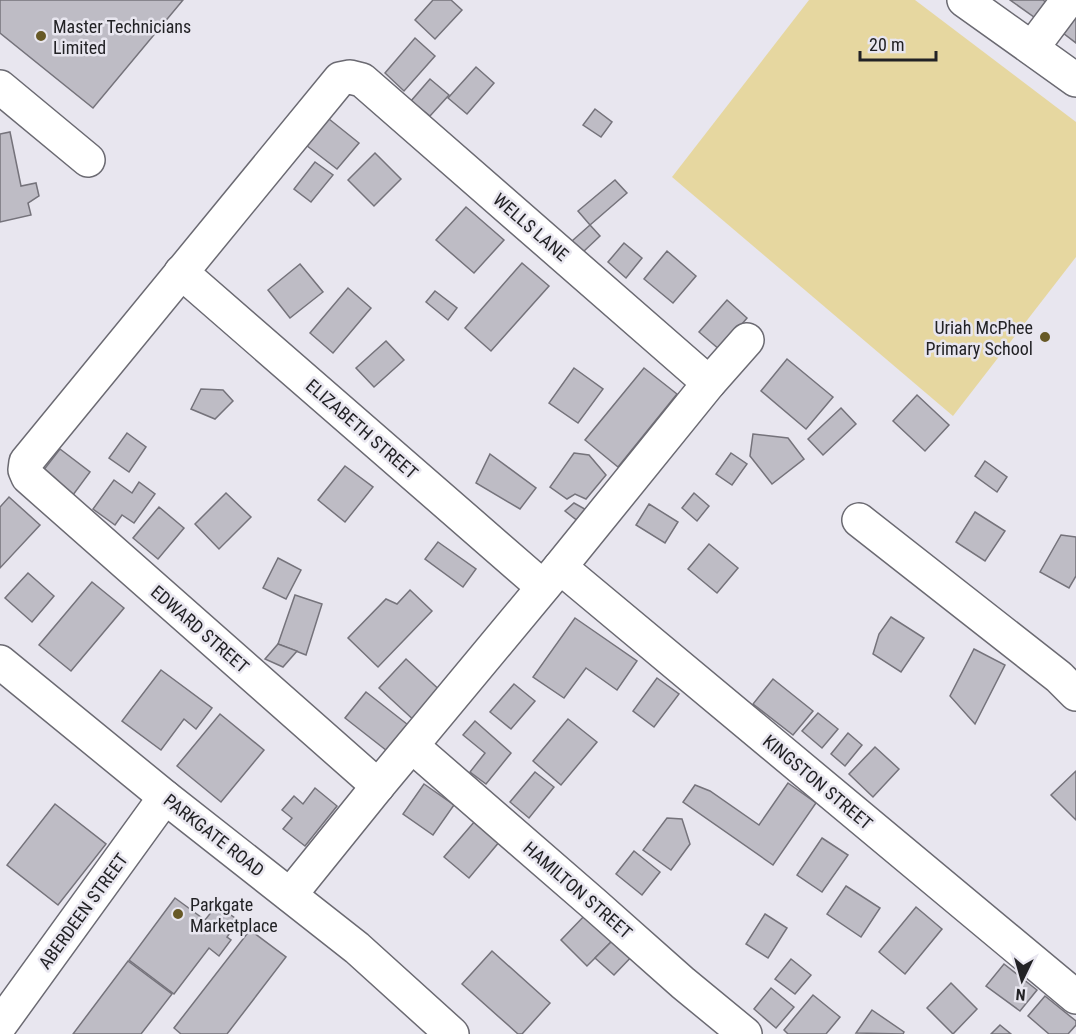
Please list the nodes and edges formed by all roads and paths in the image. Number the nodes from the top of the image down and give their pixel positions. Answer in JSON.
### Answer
{"nodes":[{"id":1,"x":964,"y":0,"type":"edge"},
{"id":2,"x":1068,"y":0,"type":"edge"},
{"id":3,"x":1032,"y":48,"type":"junction"},
{"id":4,"x":1076,"y":80,"type":"edge"},
{"id":5,"x":0,"y":87,"type":"edge"},
{"id":6,"x":88,"y":160,"type":"dead end"},
{"id":7,"x":181,"y":272,"type":"junction"},
{"id":8,"x":747,"y":340,"type":"dead end"},
{"id":9,"x":709,"y":383,"type":"junction"},
{"id":10,"x":859,"y":520,"type":"dead end"},
{"id":11,"x":552,"y":577,"type":"junction"},
{"id":12,"x":0,"y":662,"type":"edge"},
{"id":13,"x":1076,"y":694,"type":"edge"},
{"id":14,"x":412,"y":746,"type":"junction"},
{"id":15,"x":378,"y":786,"type":"junction"},
{"id":16,"x":165,"y":797,"type":"junction"},
{"id":17,"x":290,"y":895,"type":"junction"},
{"id":18,"x":1076,"y":998,"type":"edge"},
{"id":19,"x":0,"y":1025,"type":"edge"},
{"id":20,"x":452,"y":1034,"type":"edge"},
{"id":21,"x":745,"y":1034,"type":"edge"}],
"edges":[{"from":1,"to":3,"type":"street"},
{"from":2,"to":3,"type":"street"},
{"from":3,"to":4,"type":"street"},
{"from":5,"to":6,"type":"street"},
{"from":7,"to":9,"type":"street","name":"WELLS LANE"},
{"from":7,"to":11,"type":"street","name":"ELIZABETH STREET"},
{"from":7,"to":15,"type":"street","name":"EDWARD STREET"},
{"from":8,"to":9,"type":"street"},
{"from":9,"to":11,"type":"street"},
{"from":10,"to":13,"type":"street"},
{"from":11,"to":14,"type":"street"},
{"from":11,"to":18,"type":"street","name":"KINGSTON STREET"},
{"from":12,"to":16,"type":"street","name":"PARKGATE ROAD"},
{"from":14,"to":15,"type":"street"},
{"from":14,"to":21,"type":"street","name":"HAMILTON STREET"},
{"from":15,"to":17,"type":"street"},
{"from":16,"to":17,"type":"street","name":"PARKGATE ROAD"},
{"from":16,"to":19,"type":"street","name":"ABERDEEN STREET"},
{"from":17,"to":20,"type":"street","name":"PARKGATE ROAD"}]}
